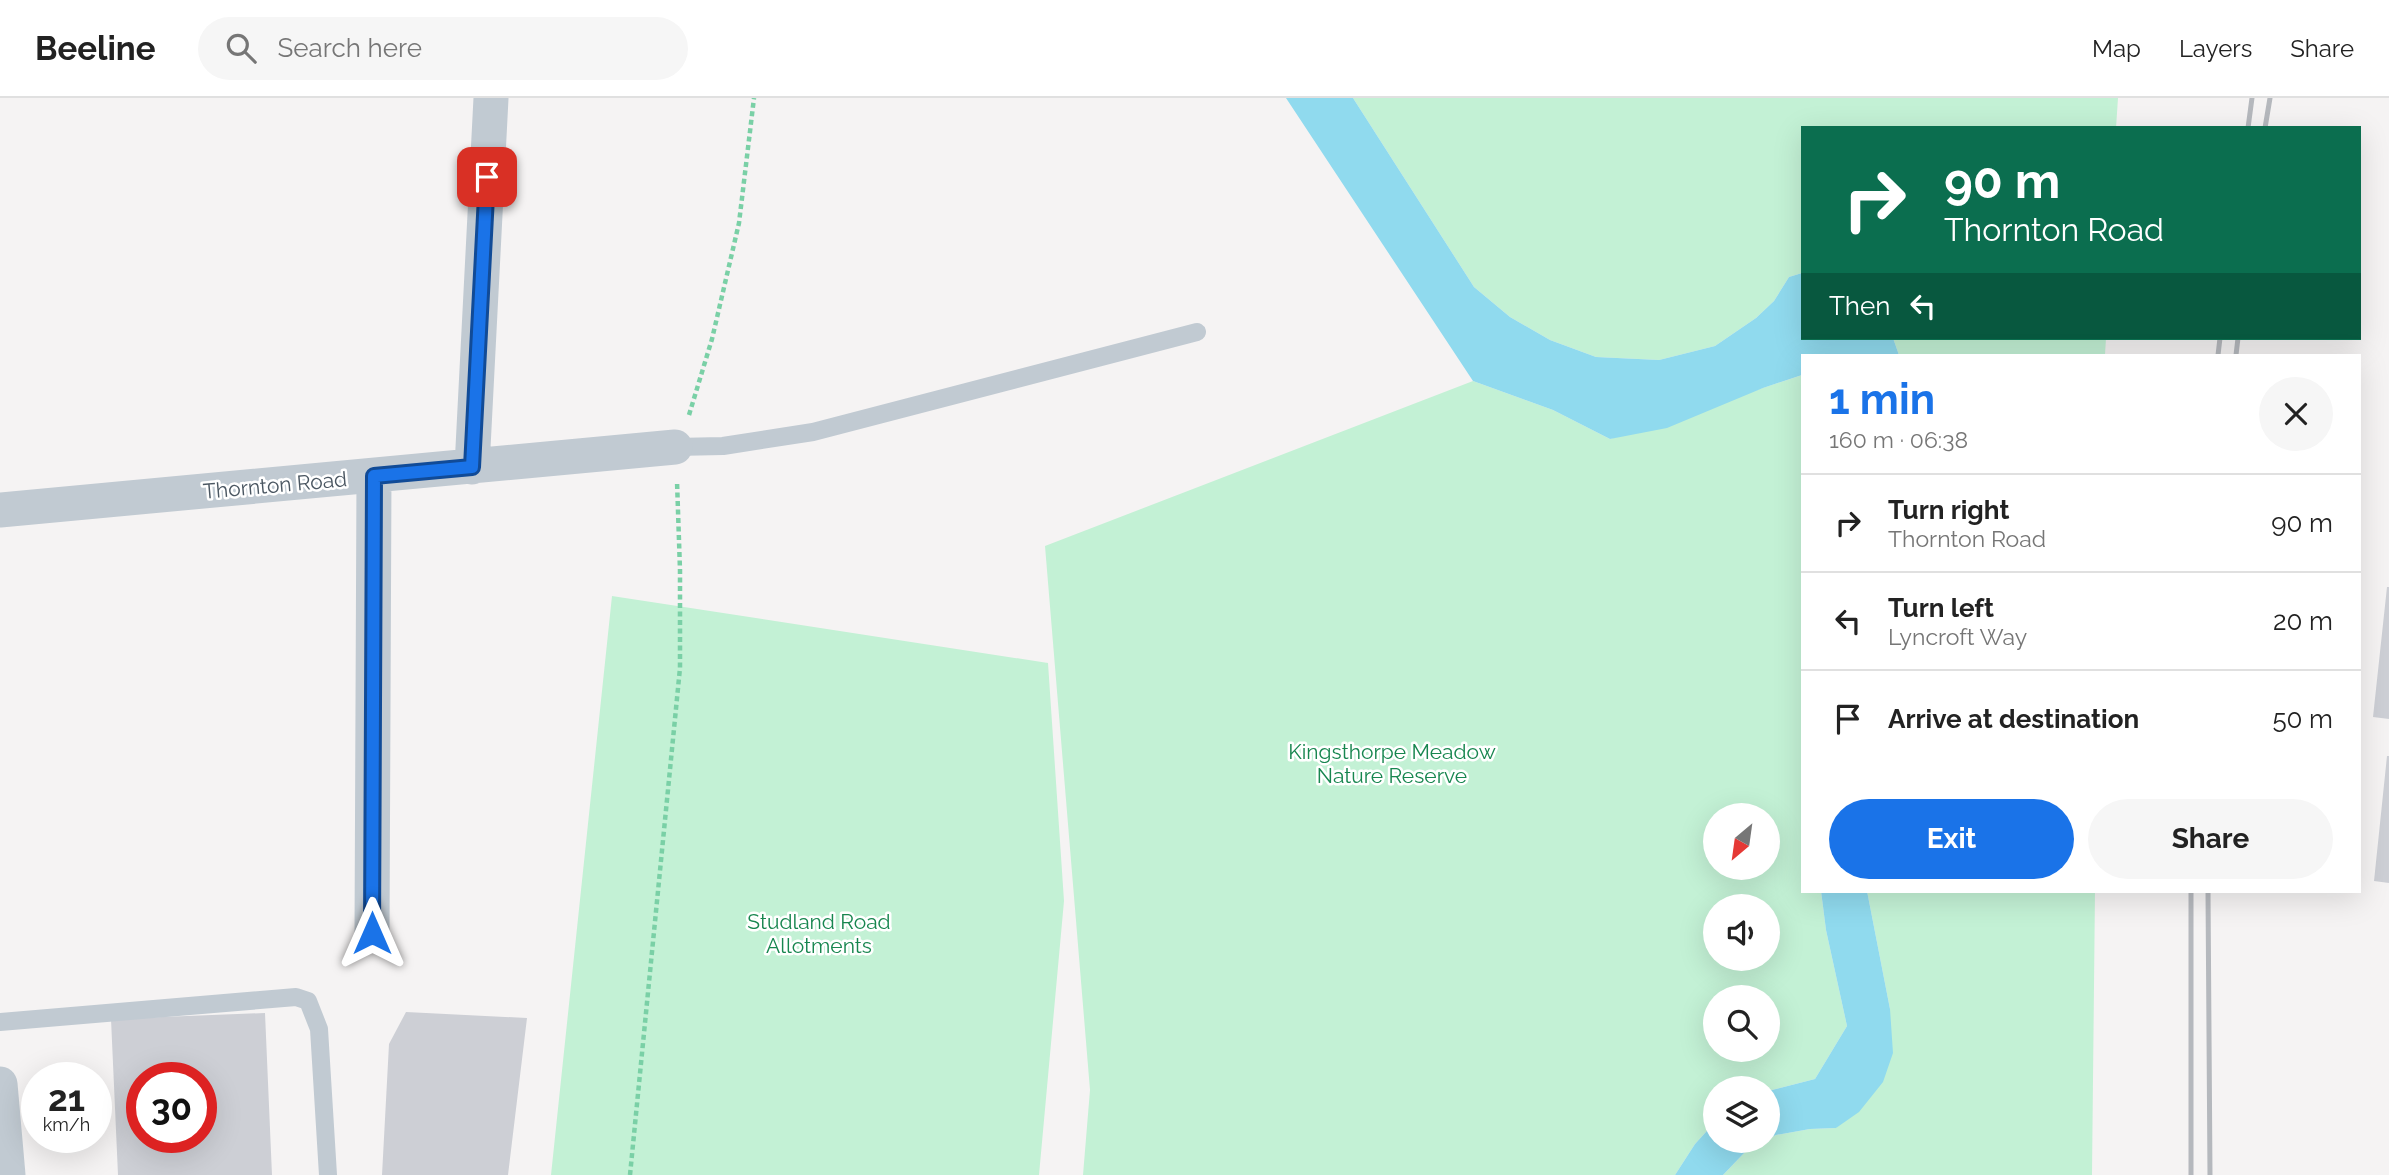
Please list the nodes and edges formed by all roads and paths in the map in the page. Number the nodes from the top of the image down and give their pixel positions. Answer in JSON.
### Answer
{"nodes":[{"id":1,"x":491,"y":98,"type":"edge"},
{"id":2,"x":754,"y":98,"type":"edge"},
{"id":3,"x":1197,"y":331,"type":"dead end"},
{"id":4,"x":675,"y":447,"type":"junction"},
{"id":5,"x":472,"y":467,"type":"junction"},
{"id":6,"x":374,"y":476,"type":"junction"},
{"id":7,"x":0,"y":510,"type":"edge"},
{"id":8,"x":372,"y":933,"type":"dead end"},
{"id":9,"x":0,"y":1022,"type":"edge"},
{"id":10,"x":1,"y":1104,"type":"edge"},
{"id":11,"x":8,"y":1175,"type":"edge"},
{"id":12,"x":328,"y":1175,"type":"edge"},
{"id":13,"x":630,"y":1175,"type":"edge"}],
"edges":[{"from":1,"to":5,"type":"street"},
{"from":2,"to":4,"type":"path"},
{"from":3,"to":4,"type":"lane"},
{"from":4,"to":5,"type":"street","name":"Thornton Road"},
{"from":4,"to":13,"type":"path"},
{"from":5,"to":6,"type":"street","name":"Thornton Road"},
{"from":6,"to":7,"type":"street","name":"Thornton Road"},
{"from":6,"to":8,"type":"street"},
{"from":9,"to":12,"type":"lane"},
{"from":10,"to":11,"type":"street"}]}
